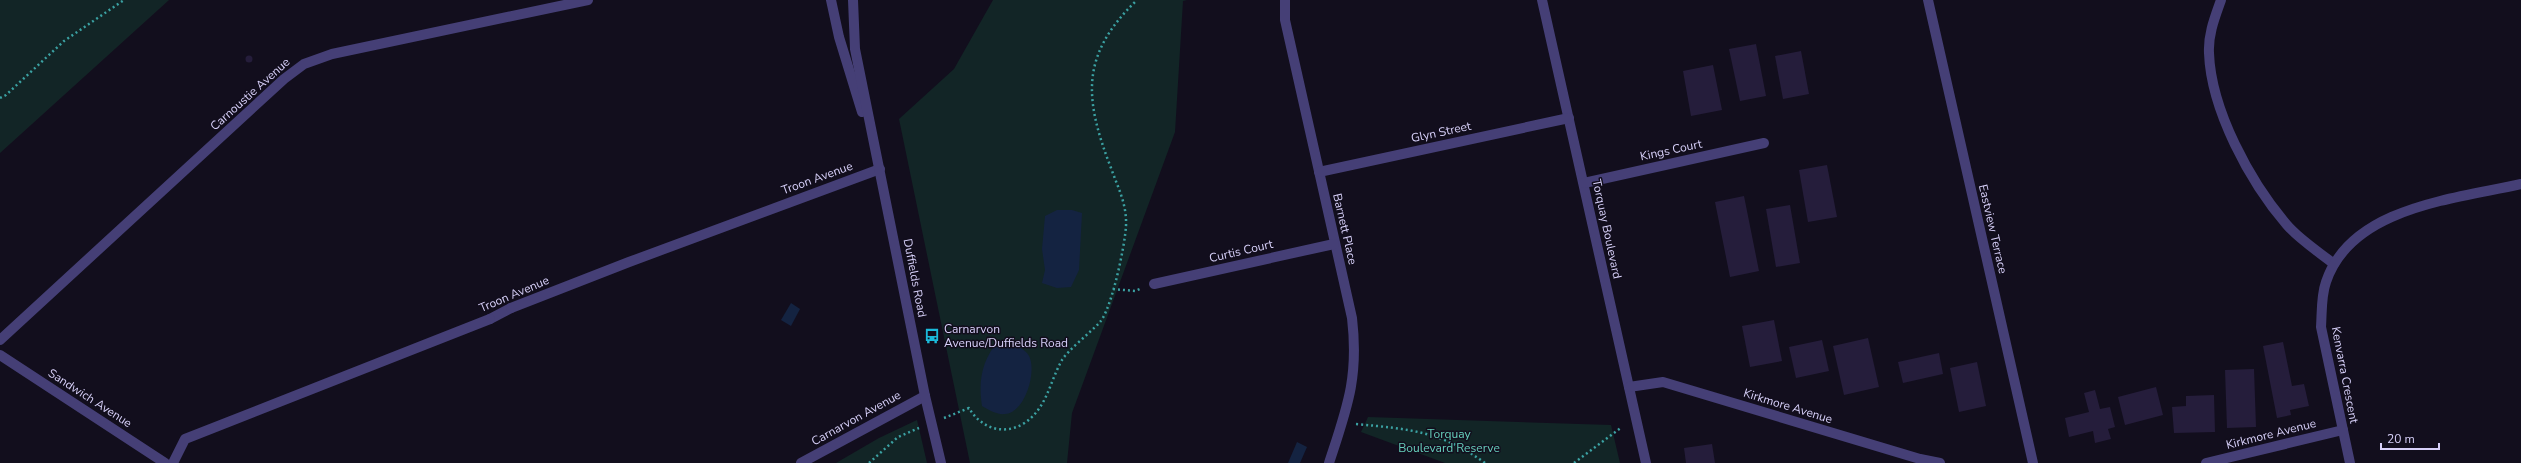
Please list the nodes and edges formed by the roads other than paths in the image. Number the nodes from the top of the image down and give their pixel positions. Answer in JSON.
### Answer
{"nodes":[{"id":1,"x":588,"y":0,"type":"edge"},
{"id":2,"x":831,"y":0,"type":"edge"},
{"id":3,"x":853,"y":0,"type":"edge"},
{"id":4,"x":1284,"y":0,"type":"edge"},
{"id":5,"x":1542,"y":0,"type":"edge"},
{"id":6,"x":1928,"y":0,"type":"edge"},
{"id":7,"x":2221,"y":0,"type":"edge"},
{"id":8,"x":1569,"y":118,"type":"junction"},
{"id":9,"x":1764,"y":143,"type":"dead end"},
{"id":10,"x":880,"y":169,"type":"junction"},
{"id":11,"x":1319,"y":172,"type":"junction"},
{"id":12,"x":1584,"y":183,"type":"junction"},
{"id":13,"x":2521,"y":184,"type":"edge"},
{"id":14,"x":1334,"y":244,"type":"junction"},
{"id":15,"x":2334,"y":264,"type":"junction"},
{"id":16,"x":1154,"y":284,"type":"road end"},
{"id":17,"x":0,"y":340,"type":"edge"},
{"id":18,"x":0,"y":355,"type":"edge"},
{"id":19,"x":1629,"y":388,"type":"junction"},
{"id":20,"x":925,"y":396,"type":"junction"},
{"id":21,"x":2343,"y":430,"type":"junction"},
{"id":22,"x":165,"y":463,"type":"edge"},
{"id":23,"x":173,"y":463,"type":"edge"},
{"id":24,"x":801,"y":463,"type":"edge"},
{"id":25,"x":941,"y":463,"type":"edge"},
{"id":26,"x":1329,"y":463,"type":"edge"},
{"id":27,"x":1646,"y":463,"type":"edge"},
{"id":28,"x":1940,"y":463,"type":"edge"},
{"id":29,"x":2033,"y":463,"type":"edge"},
{"id":30,"x":2206,"y":463,"type":"edge"},
{"id":31,"x":2350,"y":463,"type":"edge"}],
"edges":[{"from":1,"to":17,"type":"street","name":"Carnoustie Avenue"},
{"from":2,"to":10,"type":"street","name":"Duffields Road"},
{"from":3,"to":10,"type":"street","name":"Duffields Road"},
{"from":4,"to":11,"type":"street","name":"Barnett Place"},
{"from":5,"to":8,"type":"street","name":"Torquay Boulevard"},
{"from":6,"to":29,"type":"street","name":"Eastview Terrace"},
{"from":7,"to":15,"type":"street"},
{"from":8,"to":11,"type":"street","name":"Glyn Street"},
{"from":8,"to":12,"type":"street","name":"Torquay Boulevard"},
{"from":9,"to":12,"type":"street","name":"Kings Court"},
{"from":10,"to":20,"type":"street","name":"Duffields Road"},
{"from":10,"to":23,"type":"street","name":"Troon Avenue"},
{"from":11,"to":14,"type":"street","name":"Barnett Place"},
{"from":12,"to":19,"type":"street","name":"Torquay Boulevard"},
{"from":13,"to":15,"type":"street","name":"Kenvarra Crescent"},
{"from":14,"to":16,"type":"street","name":"Curtis Court"},
{"from":14,"to":26,"type":"street","name":"Barnett Place"},
{"from":15,"to":21,"type":"street","name":"Kenvarra Crescent"},
{"from":18,"to":22,"type":"street","name":"Sandwich Avenue"},
{"from":19,"to":27,"type":"street","name":"Torquay Boulevard"},
{"from":19,"to":28,"type":"street","name":"Kirkmore Avenue"},
{"from":20,"to":24,"type":"street","name":"Carnarvon Avenue"},
{"from":20,"to":25,"type":"street","name":"Duffields Road"},
{"from":21,"to":30,"type":"street","name":"Kirkmore Avenue"},
{"from":21,"to":31,"type":"street","name":"Kenvarra Crescent"}]}
